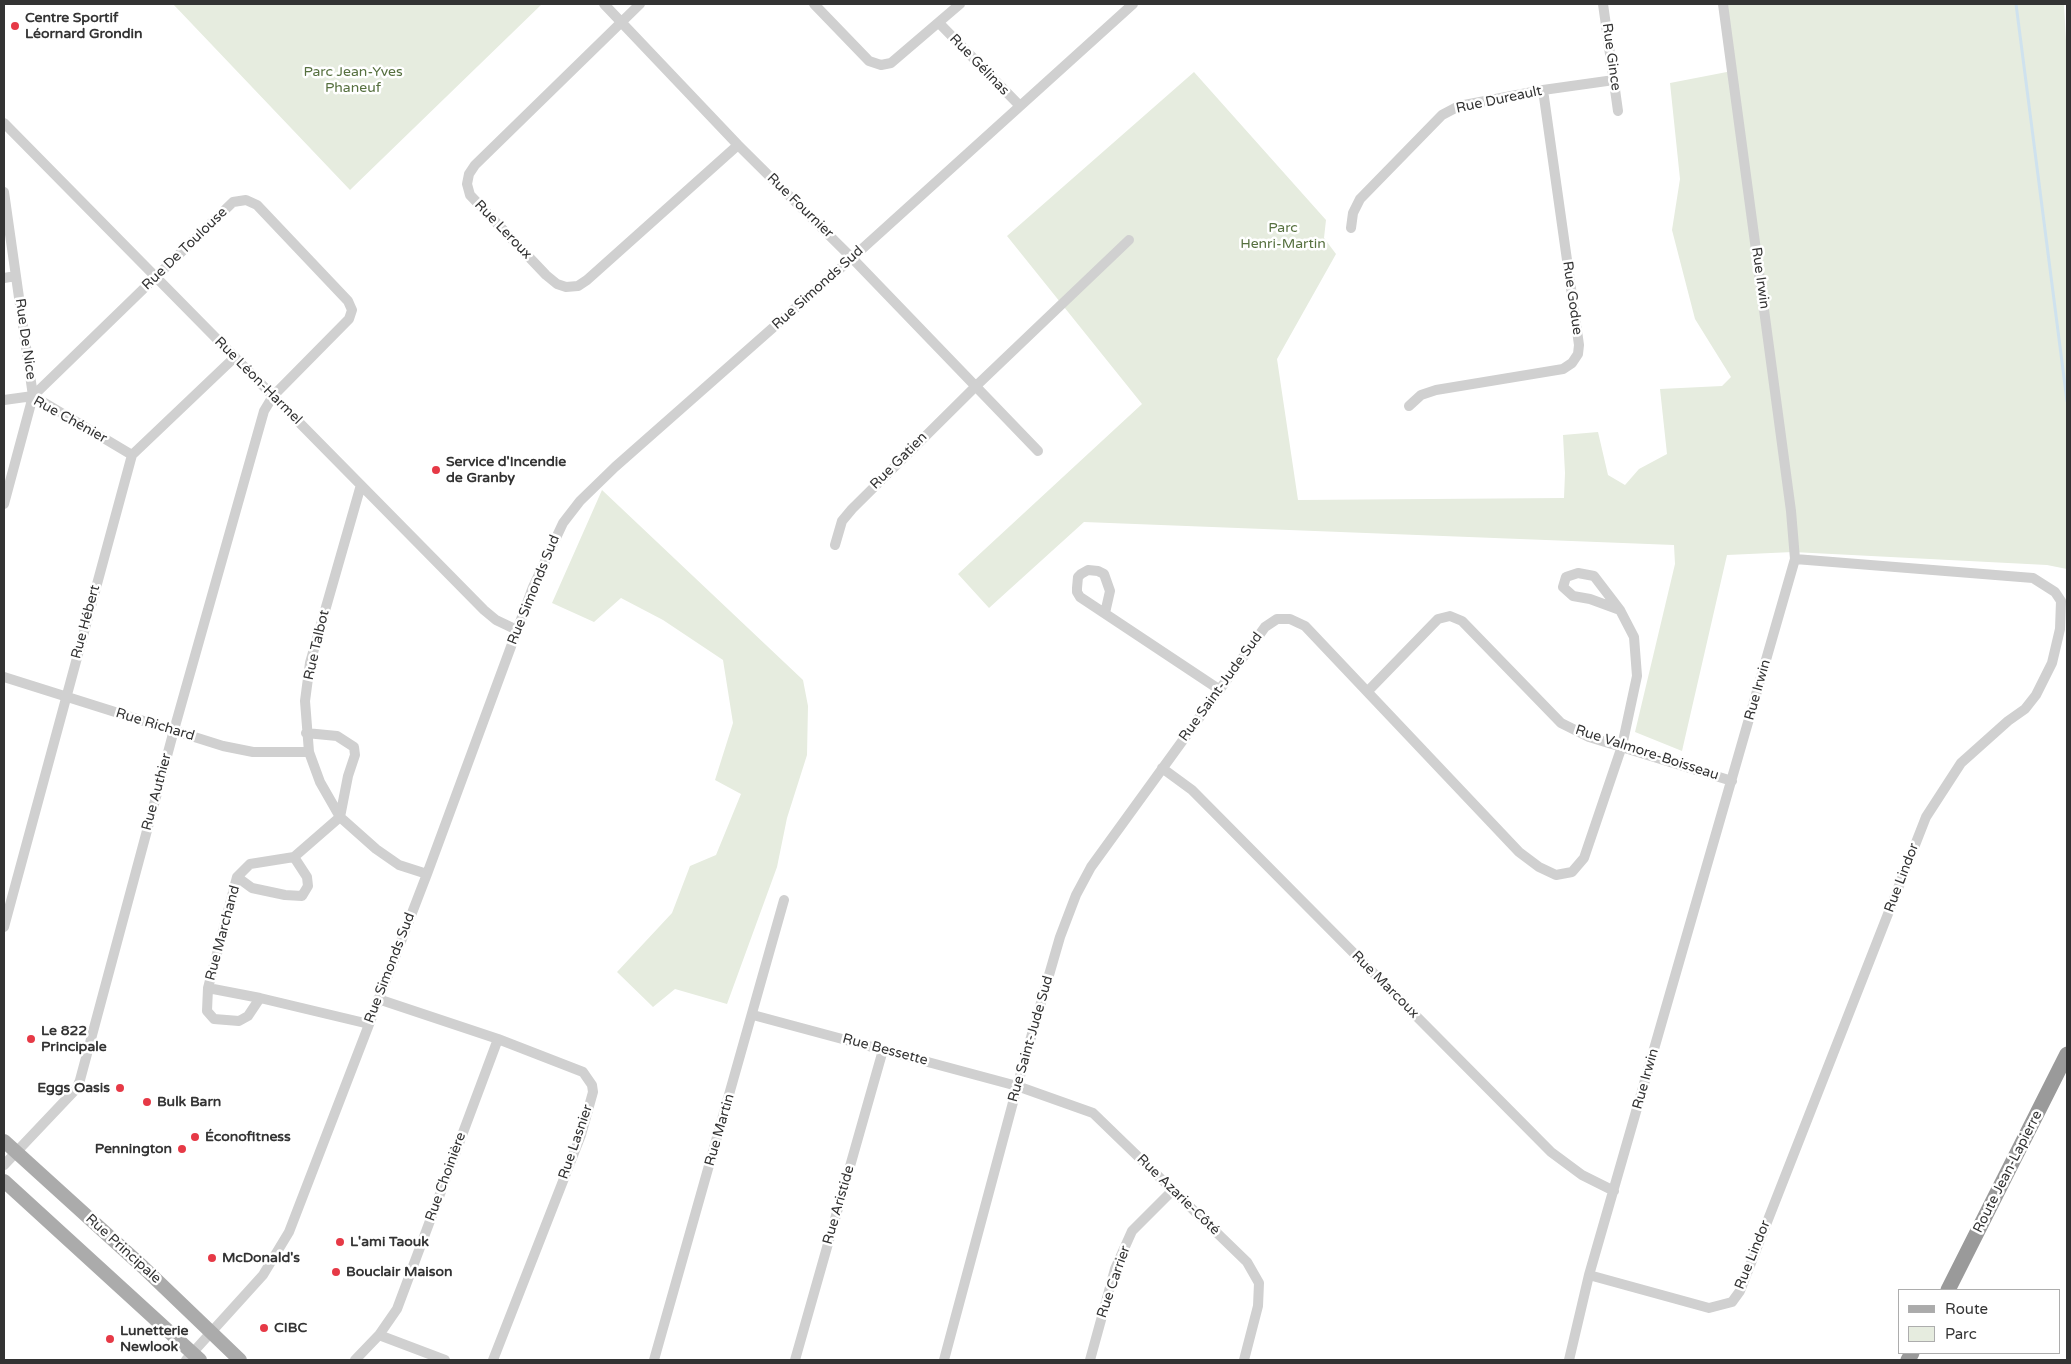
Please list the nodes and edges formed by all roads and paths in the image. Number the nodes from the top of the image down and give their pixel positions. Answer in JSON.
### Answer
{"nodes":[{"id":1,"x":604,"y":4,"type":"edge"},
{"id":2,"x":640,"y":4,"type":"edge"},
{"id":3,"x":814,"y":4,"type":"edge"},
{"id":4,"x":960,"y":4,"type":"edge"},
{"id":5,"x":1133,"y":4,"type":"edge"},
{"id":6,"x":1603,"y":4,"type":"edge"},
{"id":7,"x":1723,"y":4,"type":"edge"},
{"id":8,"x":622,"y":22,"type":"junction"},
{"id":9,"x":939,"y":23,"type":"junction"},
{"id":10,"x":1614,"y":80,"type":"junction"},
{"id":11,"x":1543,"y":90,"type":"junction"},
{"id":12,"x":1020,"y":106,"type":"junction"},
{"id":13,"x":1618,"y":110,"type":"dead end"},
{"id":14,"x":4,"y":123,"type":"edge"},
{"id":15,"x":738,"y":145,"type":"junction"},
{"id":16,"x":4,"y":192,"type":"edge"},
{"id":17,"x":1351,"y":228,"type":"dead end"},
{"id":18,"x":1129,"y":240,"type":"dead end"},
{"id":19,"x":852,"y":258,"type":"junction"},
{"id":20,"x":16,"y":276,"type":"junction"},
{"id":21,"x":156,"y":277,"type":"junction"},
{"id":22,"x":4,"y":278,"type":"edge"},
{"id":23,"x":235,"y":358,"type":"junction"},
{"id":24,"x":976,"y":386,"type":"junction"},
{"id":25,"x":33,"y":396,"type":"junction"},
{"id":26,"x":273,"y":396,"type":"junction"},
{"id":27,"x":4,"y":400,"type":"edge"},
{"id":28,"x":1409,"y":406,"type":"dead end"},
{"id":29,"x":1038,"y":451,"type":"dead end"},
{"id":30,"x":132,"y":455,"type":"junction"},
{"id":31,"x":361,"y":485,"type":"junction"},
{"id":32,"x":4,"y":504,"type":"edge"},
{"id":33,"x":835,"y":545,"type":"dead end"},
{"id":34,"x":1796,"y":559,"type":"junction"},
{"id":35,"x":1620,"y":610,"type":"junction"},
{"id":36,"x":1105,"y":613,"type":"dead end"},
{"id":37,"x":517,"y":630,"type":"junction"},
{"id":38,"x":4,"y":677,"type":"edge"},
{"id":39,"x":1220,"y":690,"type":"junction"},
{"id":40,"x":1368,"y":691,"type":"junction"},
{"id":41,"x":65,"y":698,"type":"junction"},
{"id":42,"x":174,"y":730,"type":"junction"},
{"id":43,"x":306,"y":734,"type":"junction"},
{"id":44,"x":1622,"y":746,"type":"junction"},
{"id":45,"x":309,"y":752,"type":"junction"},
{"id":46,"x":1162,"y":768,"type":"junction"},
{"id":47,"x":1732,"y":781,"type":"junction"},
{"id":48,"x":340,"y":816,"type":"junction"},
{"id":49,"x":294,"y":857,"type":"junction"},
{"id":50,"x":427,"y":874,"type":"junction"},
{"id":51,"x":238,"y":878,"type":"junction"},
{"id":52,"x":784,"y":900,"type":"dead end"},
{"id":53,"x":4,"y":927,"type":"edge"},
{"id":54,"x":208,"y":988,"type":"junction"},
{"id":55,"x":260,"y":998,"type":"junction"},
{"id":56,"x":378,"y":999,"type":"junction"},
{"id":57,"x":753,"y":1015,"type":"junction"},
{"id":58,"x":369,"y":1024,"type":"junction"},
{"id":59,"x":498,"y":1039,"type":"junction"},
{"id":60,"x":883,"y":1050,"type":"junction"},
{"id":61,"x":2067,"y":1054,"type":"edge"},
{"id":62,"x":1017,"y":1086,"type":"junction"},
{"id":63,"x":4,"y":1141,"type":"edge"},
{"id":64,"x":16,"y":1153,"type":"junction"},
{"id":65,"x":4,"y":1166,"type":"edge"},
{"id":66,"x":4,"y":1181,"type":"edge"},
{"id":67,"x":1173,"y":1190,"type":"junction"},
{"id":68,"x":1614,"y":1191,"type":"junction"},
{"id":69,"x":1589,"y":1275,"type":"junction"},
{"id":70,"x":1949,"y":1289,"type":"edge"},
{"id":71,"x":212,"y":1332,"type":"junction"},
{"id":72,"x":379,"y":1335,"type":"junction"},
{"id":73,"x":193,"y":1358,"type":"edge"},
{"id":74,"x":240,"y":1360,"type":"edge"},
{"id":75,"x":355,"y":1360,"type":"edge"},
{"id":76,"x":445,"y":1360,"type":"edge"},
{"id":77,"x":494,"y":1360,"type":"edge"},
{"id":78,"x":654,"y":1360,"type":"edge"},
{"id":79,"x":795,"y":1360,"type":"edge"},
{"id":80,"x":944,"y":1360,"type":"edge"},
{"id":81,"x":1090,"y":1360,"type":"edge"},
{"id":82,"x":1244,"y":1360,"type":"edge"},
{"id":83,"x":1569,"y":1360,"type":"edge"}],
"edges":[{"from":1,"to":8,"type":"street","name":"Rue Fournier"},
{"from":2,"to":8,"type":"street","name":"Rue Leroux"},
{"from":3,"to":9,"type":"street"},
{"from":4,"to":9,"type":"street"},
{"from":5,"to":12,"type":"street","name":"Rue Simonds Sud"},
{"from":6,"to":10,"type":"street","name":"Rue Gince"},
{"from":7,"to":34,"type":"street","name":"Rue Irwin"},
{"from":8,"to":15,"type":"street","name":"Rue Fournier"},
{"from":8,"to":15,"type":"street","name":"Rue Leroux"},
{"from":9,"to":12,"type":"street","name":"Rue Gélinas"},
{"from":10,"to":11,"type":"street","name":"Rue Dureault"},
{"from":10,"to":13,"type":"street","name":"Rue Gince"},
{"from":11,"to":17,"type":"street","name":"Rue Dureault"},
{"from":11,"to":28,"type":"street","name":"Rue Godue"},
{"from":12,"to":19,"type":"street","name":"Rue Simonds Sud"},
{"from":14,"to":21,"type":"street","name":"Rue Léon-Harmel"},
{"from":15,"to":19,"type":"street","name":"Rue Fournier"},
{"from":16,"to":20,"type":"street","name":"Rue De Nice"},
{"from":18,"to":24,"type":"street","name":"Rue Gatien"},
{"from":19,"to":24,"type":"street","name":"Rue Fournier"},
{"from":19,"to":37,"type":"street","name":"Rue Simonds Sud"},
{"from":20,"to":22,"type":"street"},
{"from":20,"to":25,"type":"street","name":"Rue De Nice"},
{"from":21,"to":23,"type":"street","name":"Rue Léon-Harmel"},
{"from":21,"to":25,"type":"street","name":"Rue De Toulouse"},
{"from":21,"to":26,"type":"street","name":"Rue De Toulouse"},
{"from":23,"to":26,"type":"street","name":"Rue Léon-Harmel"},
{"from":23,"to":30,"type":"street"},
{"from":24,"to":29,"type":"street","name":"Rue Fournier"},
{"from":24,"to":33,"type":"street","name":"Rue Gatien"},
{"from":25,"to":27,"type":"street","name":"Rue Chénier"},
{"from":25,"to":30,"type":"street","name":"Rue Chénier"},
{"from":25,"to":32,"type":"street"},
{"from":26,"to":31,"type":"street","name":"Rue Léon-Harmel"},
{"from":26,"to":42,"type":"street","name":"Rue Authier"},
{"from":30,"to":41,"type":"street","name":"Rue Hébert"},
{"from":31,"to":37,"type":"street","name":"Rue Léon-Harmel"},
{"from":31,"to":43,"type":"street","name":"Rue Talbot"},
{"from":34,"to":47,"type":"street","name":"Rue Irwin"},
{"from":34,"to":69,"type":"street","name":"Rue Lindor"},
{"from":35,"to":35,"type":"street","name":"Rue Saint-Jude Sud"},
{"from":35,"to":44,"type":"street","name":"Rue Saint-Jude Sud"},
{"from":36,"to":39,"type":"street"},
{"from":37,"to":50,"type":"street","name":"Rue Simonds Sud"},
{"from":38,"to":41,"type":"street","name":"Rue Richard"},
{"from":39,"to":40,"type":"street","name":"Rue Saint-Jude Sud"},
{"from":39,"to":46,"type":"street","name":"Rue Saint-Jude Sud"},
{"from":40,"to":44,"type":"street","name":"Rue Valmore-Boisseau"},
{"from":40,"to":44,"type":"street","name":"Rue Saint-Jude Sud"},
{"from":41,"to":42,"type":"street","name":"Rue Richard"},
{"from":41,"to":53,"type":"street","name":"Rue Hébert"},
{"from":42,"to":45,"type":"street","name":"Rue Richard"},
{"from":42,"to":64,"type":"street","name":"Rue Authier"},
{"from":43,"to":45,"type":"street","name":"Rue Talbot"},
{"from":43,"to":48,"type":"street"},
{"from":44,"to":47,"type":"street","name":"Rue Valmore-Boisseau"},
{"from":45,"to":48,"type":"street","name":"Rue Talbot"},
{"from":46,"to":62,"type":"street","name":"Rue Saint-Jude Sud"},
{"from":46,"to":68,"type":"street","name":"Rue Marcoux"},
{"from":47,"to":68,"type":"street","name":"Rue Irwin"},
{"from":48,"to":49,"type":"street"},
{"from":48,"to":50,"type":"street","name":"Rue Talbot"},
{"from":49,"to":51,"type":"street","name":"Rue Marchand"},
{"from":49,"to":51,"type":"street","name":"Rue Marchand"},
{"from":50,"to":56,"type":"street","name":"Rue Simonds Sud"},
{"from":51,"to":54,"type":"street","name":"Rue Marchand"},
{"from":52,"to":57,"type":"street","name":"Rue Martin"},
{"from":54,"to":55,"type":"street","name":"Rue Marchand"},
{"from":54,"to":55,"type":"street","name":"Rue Marchand"},
{"from":55,"to":58,"type":"street","name":"Rue Marchand"},
{"from":56,"to":58,"type":"street","name":"Rue Simonds Sud"},
{"from":56,"to":59,"type":"street","name":"Rue Lasnier"},
{"from":57,"to":60,"type":"street","name":"Rue Bessette"},
{"from":57,"to":78,"type":"street","name":"Rue Martin"},
{"from":58,"to":71,"type":"street","name":"Rue Simonds Sud"},
{"from":59,"to":72,"type":"street","name":"Rue Choinière"},
{"from":59,"to":77,"type":"street","name":"Rue Lasnier"},
{"from":60,"to":62,"type":"street","name":"Rue Bessette"},
{"from":60,"to":79,"type":"street","name":"Rue Aristide"},
{"from":61,"to":70,"type":"highway","name":"Route Jean-Lapierre"},
{"from":62,"to":67,"type":"street","name":"Rue Azarie-Côté"},
{"from":62,"to":80,"type":"street","name":"Rue Saint-Jude Sud"},
{"from":63,"to":64,"type":"main road","name":"Rue Principale"},
{"from":64,"to":65,"type":"street","name":"Rue Authier"},
{"from":64,"to":71,"type":"main road","name":"Rue Principale"},
{"from":66,"to":73,"type":"main road"},
{"from":67,"to":81,"type":"street","name":"Rue Carrier"},
{"from":67,"to":82,"type":"street","name":"Rue Azarie-Côté"},
{"from":68,"to":69,"type":"street","name":"Rue Irwin"},
{"from":69,"to":83,"type":"street","name":"Rue Irwin"},
{"from":71,"to":73,"type":"street","name":"Rue Simonds Sud"},
{"from":71,"to":74,"type":"main road","name":"Rue Principale"},
{"from":72,"to":75,"type":"street","name":"Rue Choinière"},
{"from":72,"to":76,"type":"street"}]}
